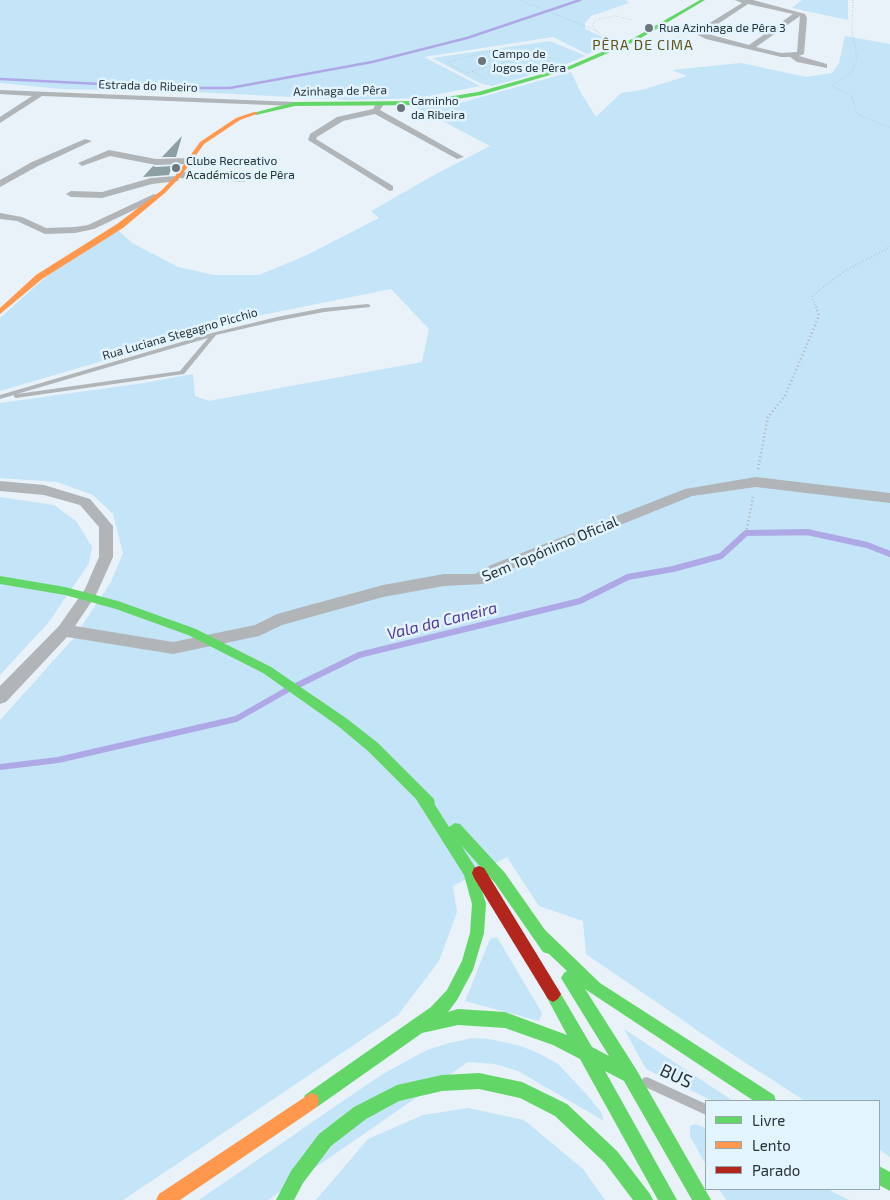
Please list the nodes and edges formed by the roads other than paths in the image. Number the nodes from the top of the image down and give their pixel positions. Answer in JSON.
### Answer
{"nodes":[{"id":1,"x":703,"y":0,"type":"edge"},
{"id":2,"x":738,"y":0,"type":"edge"},
{"id":3,"x":748,"y":1,"type":"edge"},
{"id":4,"x":788,"y":5,"type":"dead end"},
{"id":5,"x":782,"y":9,"type":"junction"},
{"id":6,"x":800,"y":14,"type":"junction"},
{"id":7,"x":750,"y":48,"type":"junction"},
{"id":8,"x":793,"y":56,"type":"junction"},
{"id":9,"x":824,"y":66,"type":"dead end"},
{"id":10,"x":0,"y":92,"type":"edge"},
{"id":11,"x":40,"y":94,"type":"junction"},
{"id":12,"x":295,"y":104,"type":"junction"},
{"id":13,"x":378,"y":108,"type":"junction"},
{"id":14,"x":0,"y":121,"type":"edge"},
{"id":15,"x":88,"y":141,"type":"dead end"},
{"id":16,"x":460,"y":157,"type":"dead end"},
{"id":17,"x":188,"y":161,"type":"junction"},
{"id":18,"x":82,"y":162,"type":"dead end"},
{"id":19,"x":177,"y":177,"type":"junction"},
{"id":20,"x":244,"y":179,"type":"dead end"},
{"id":21,"x":0,"y":184,"type":"edge"},
{"id":22,"x":390,"y":188,"type":"dead end"},
{"id":23,"x":164,"y":191,"type":"junction"},
{"id":24,"x":71,"y":194,"type":"dead end"},
{"id":25,"x":0,"y":216,"type":"edge"},
{"id":26,"x":368,"y":306,"type":"dead end"},
{"id":27,"x":0,"y":312,"type":"edge"},
{"id":28,"x":214,"y":334,"type":"junction"},
{"id":29,"x":0,"y":398,"type":"edge"},
{"id":30,"x":0,"y":486,"type":"edge"},
{"id":31,"x":890,"y":498,"type":"edge"},
{"id":32,"x":0,"y":580,"type":"edge"},
{"id":33,"x":64,"y":630,"type":"junction"},
{"id":34,"x":0,"y":697,"type":"edge"},
{"id":35,"x":419,"y":792,"type":"junction"},
{"id":36,"x":541,"y":936,"type":"junction"},
{"id":37,"x":419,"y":1027,"type":"junction"},
{"id":38,"x":587,"y":1054,"type":"junction"},
{"id":39,"x":630,"y":1075,"type":"junction"},
{"id":40,"x":620,"y":1085,"type":"dead end"},
{"id":41,"x":766,"y":1100,"type":"edge"},
{"id":42,"x":705,"y":1110,"type":"edge"},
{"id":43,"x":165,"y":1200,"type":"edge"},
{"id":44,"x":285,"y":1200,"type":"edge"},
{"id":45,"x":644,"y":1200,"type":"edge"},
{"id":46,"x":668,"y":1200,"type":"edge"},
{"id":47,"x":702,"y":1200,"type":"edge"}],
"edges":[{"from":1,"to":13,"type":"main road","name":"Azinhaga de Pêra"},
{"from":2,"to":3,"type":"street"},
{"from":3,"to":5,"type":"street"},
{"from":3,"to":7,"type":"street"},
{"from":4,"to":5,"type":"street"},
{"from":5,"to":6,"type":"street"},
{"from":6,"to":7,"type":"street"},
{"from":6,"to":8,"type":"street"},
{"from":7,"to":8,"type":"street"},
{"from":8,"to":9,"type":"street"},
{"from":10,"to":11,"type":"street","name":"Estrada do Ribeiro"},
{"from":11,"to":12,"type":"street","name":"Estrada do Ribeiro"},
{"from":11,"to":14,"type":"street"},
{"from":12,"to":13,"type":"main road","name":"Azinhaga de Pêra"},
{"from":12,"to":17,"type":"main road","name":"Azinhaga de Pêra"},
{"from":13,"to":16,"type":"street"},
{"from":13,"to":22,"type":"street"},
{"from":15,"to":21,"type":"street"},
{"from":17,"to":18,"type":"street"},
{"from":17,"to":19,"type":"main road","name":"Azinhaga de Pêra"},
{"from":19,"to":20,"type":"street"},
{"from":19,"to":23,"type":"main road","name":"Azinhaga de Pêra"},
{"from":19,"to":24,"type":"street"},
{"from":23,"to":25,"type":"street"},
{"from":23,"to":27,"type":"main road","name":"Azinhaga de Pêra"},
{"from":26,"to":28,"type":"lane","name":"Rua Luciana Stegagno Picchio"},
{"from":28,"to":29,"type":"lane","name":"Rua Luciana Stegagno Picchio"},
{"from":28,"to":29,"type":"lane"},
{"from":30,"to":33,"type":"street"},
{"from":31,"to":33,"type":"street","name":"Sem Topónimo Oficial"},
{"from":32,"to":35,"type":"main road"},
{"from":33,"to":34,"type":"street"},
{"from":35,"to":36,"type":"main road"},
{"from":35,"to":37,"type":"main road"},
{"from":35,"to":38,"type":"main road"},
{"from":36,"to":39,"type":"main road"},
{"from":36,"to":41,"type":"main road"},
{"from":37,"to":38,"type":"main road"},
{"from":37,"to":43,"type":"main road"},
{"from":38,"to":39,"type":"main road"},
{"from":38,"to":40,"type":"main road"},
{"from":38,"to":46,"type":"main road"},
{"from":39,"to":42,"type":"lane","name":"BUS"},
{"from":39,"to":47,"type":"main road"},
{"from":44,"to":45,"type":"main road"}]}
